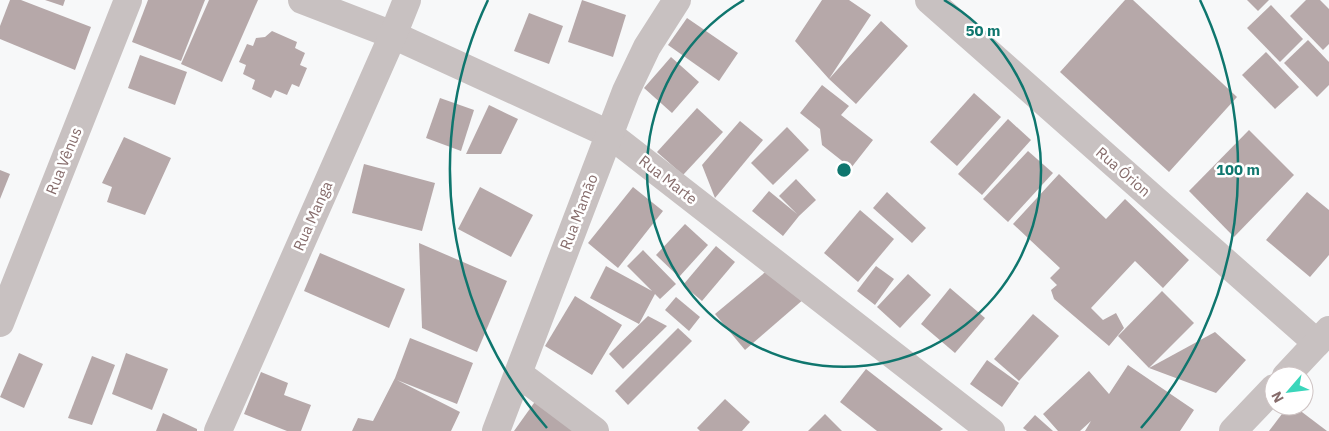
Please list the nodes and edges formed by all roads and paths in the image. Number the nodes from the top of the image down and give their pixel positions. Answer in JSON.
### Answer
{"nodes":[{"id":1,"x":128,"y":0,"type":"edge"},
{"id":2,"x":302,"y":0,"type":"edge"},
{"id":3,"x":407,"y":0,"type":"edge"},
{"id":4,"x":677,"y":0,"type":"edge"},
{"id":5,"x":929,"y":0,"type":"edge"},
{"id":6,"x":393,"y":35,"type":"junction"},
{"id":7,"x":609,"y":134,"type":"junction"},
{"id":8,"x":0,"y":323,"type":"edge"},
{"id":9,"x":1323,"y":336,"type":"edge"},
{"id":10,"x":1295,"y":366,"type":"edge"},
{"id":11,"x":519,"y":374,"type":"junction"},
{"id":12,"x":1264,"y":399,"type":"edge"},
{"id":13,"x":218,"y":431,"type":"edge"},
{"id":14,"x":496,"y":431,"type":"edge"},
{"id":15,"x":595,"y":431,"type":"edge"},
{"id":16,"x":991,"y":431,"type":"edge"},
{"id":17,"x":1234,"y":431,"type":"edge"}],
"edges":[{"from":1,"to":8,"type":"street","name":"Rua Vênus"},
{"from":2,"to":6,"type":"street","name":"Rua Marte"},
{"from":3,"to":6,"type":"street","name":"Rua Manga"},
{"from":4,"to":7,"type":"street","name":"Rua Mamão"},
{"from":5,"to":9,"type":"street","name":"Rua Órion"},
{"from":6,"to":7,"type":"street","name":"Rua Marte"},
{"from":6,"to":13,"type":"street","name":"Rua Manga"},
{"from":7,"to":11,"type":"street","name":"Rua Mamão"},
{"from":7,"to":16,"type":"street","name":"Rua Marte"},
{"from":9,"to":10,"type":"street"},
{"from":11,"to":14,"type":"street","name":"Rua Mamão"},
{"from":11,"to":15,"type":"street"},
{"from":12,"to":17,"type":"street"}]}
